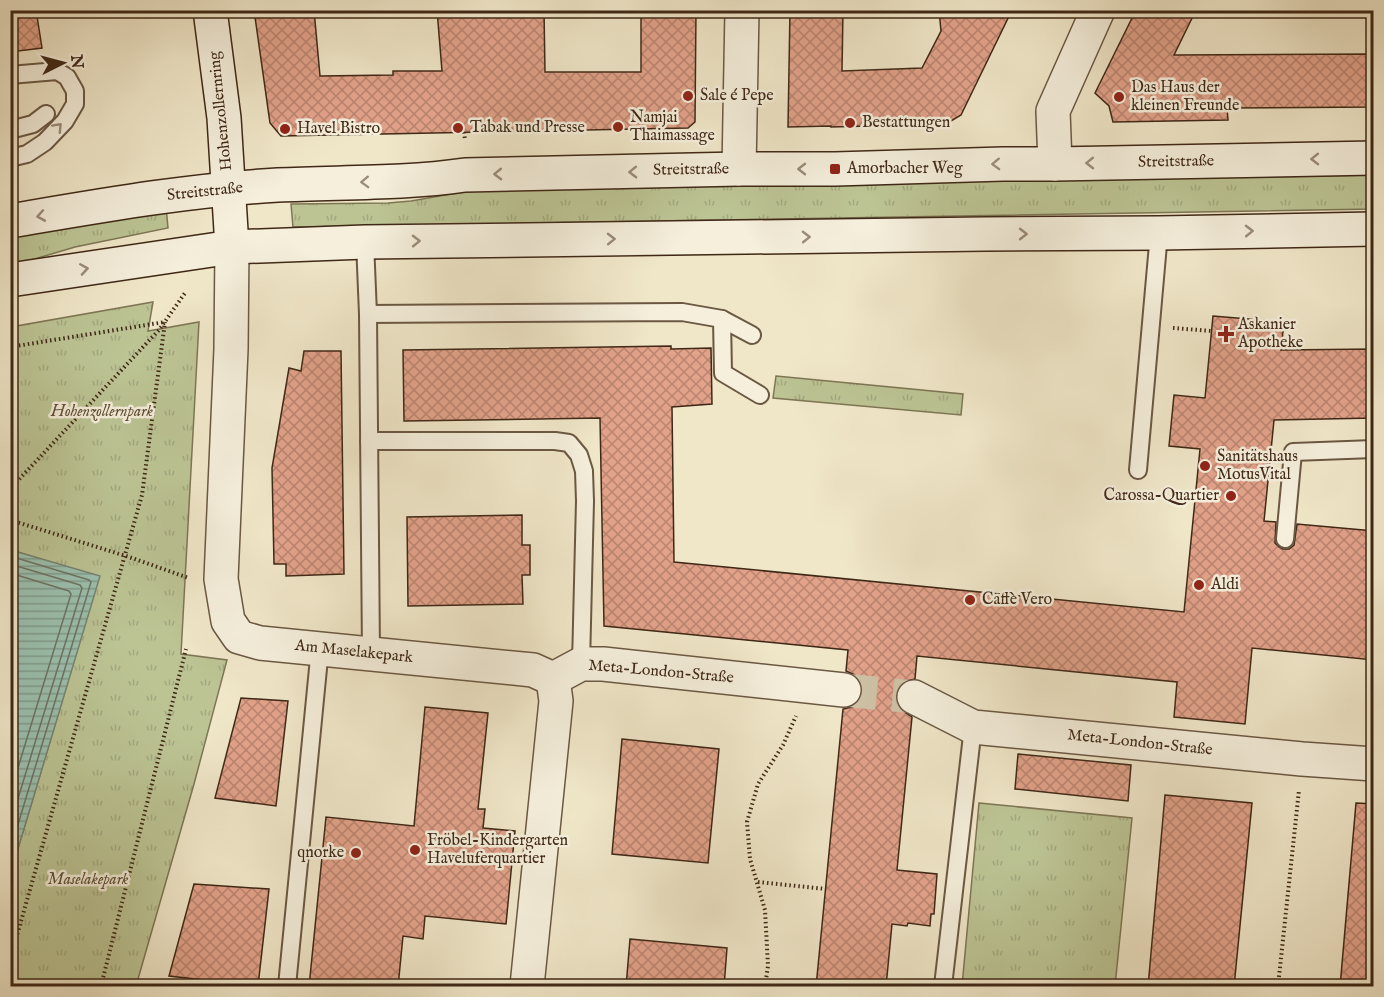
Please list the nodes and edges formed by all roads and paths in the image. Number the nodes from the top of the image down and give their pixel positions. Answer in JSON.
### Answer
{"nodes":[{"id":1,"x":210,"y":10,"type":"edge"},
{"id":2,"x":742,"y":10,"type":"edge"},
{"id":3,"x":1098,"y":10,"type":"edge"},
{"id":4,"x":10,"y":75,"type":"edge"},
{"id":5,"x":46,"y":114,"type":"dead end"},
{"id":6,"x":10,"y":130,"type":"edge"},
{"id":7,"x":464,"y":132,"type":"dead end"},
{"id":8,"x":465,"y":140,"type":"dead end"},
{"id":9,"x":10,"y":158,"type":"edge"},
{"id":10,"x":1374,"y":158,"type":"edge"},
{"id":11,"x":1055,"y":164,"type":"junction"},
{"id":12,"x":739,"y":170,"type":"junction"},
{"id":13,"x":228,"y":189,"type":"junction"},
{"id":14,"x":10,"y":221,"type":"edge"},
{"id":15,"x":1374,"y":229,"type":"edge"},
{"id":16,"x":1159,"y":233,"type":"junction"},
{"id":17,"x":365,"y":242,"type":"junction"},
{"id":18,"x":232,"y":247,"type":"junction"},
{"id":19,"x":10,"y":280,"type":"edge"},
{"id":20,"x":185,"y":293,"type":"dead end"},
{"id":21,"x":368,"y":314,"type":"junction"},
{"id":22,"x":722,"y":319,"type":"junction"},
{"id":23,"x":165,"y":322,"type":"junction"},
{"id":24,"x":1182,"y":328,"type":"dead end"},
{"id":25,"x":1212,"y":331,"type":"dead end"},
{"id":26,"x":752,"y":335,"type":"dead end"},
{"id":27,"x":10,"y":347,"type":"edge"},
{"id":28,"x":760,"y":395,"type":"dead end"},
{"id":29,"x":369,"y":441,"type":"junction"},
{"id":30,"x":1374,"y":449,"type":"edge"},
{"id":31,"x":1138,"y":470,"type":"dead end"},
{"id":32,"x":10,"y":489,"type":"edge"},
{"id":33,"x":10,"y":520,"type":"edge"},
{"id":34,"x":1285,"y":539,"type":"dead end"},
{"id":35,"x":126,"y":556,"type":"junction"},
{"id":36,"x":190,"y":578,"type":"dead end"},
{"id":37,"x":320,"y":648,"type":"junction"},
{"id":38,"x":186,"y":649,"type":"dead end"},
{"id":39,"x":371,"y":654,"type":"junction"},
{"id":40,"x":581,"y":664,"type":"junction"},
{"id":41,"x":553,"y":679,"type":"junction"},
{"id":42,"x":799,"y":685,"type":"junction"},
{"id":43,"x":844,"y":690,"type":"tunnel mouth"},
{"id":44,"x":914,"y":697,"type":"tunnel mouth"},
{"id":45,"x":972,"y":727,"type":"junction"},
{"id":46,"x":1302,"y":759,"type":"junction"},
{"id":47,"x":1374,"y":764,"type":"edge"},
{"id":48,"x":758,"y":882,"type":"junction"},
{"id":49,"x":826,"y":889,"type":"dead end"},
{"id":50,"x":10,"y":960,"type":"edge"},
{"id":51,"x":101,"y":987,"type":"edge"},
{"id":52,"x":287,"y":987,"type":"edge"},
{"id":53,"x":527,"y":987,"type":"edge"},
{"id":54,"x":765,"y":987,"type":"edge"},
{"id":55,"x":943,"y":987,"type":"edge"},
{"id":56,"x":1278,"y":987,"type":"edge"}],
"edges":[{"from":1,"to":13,"type":"main road","name":"Hohenzollernring"},
{"from":2,"to":12,"type":"main road"},
{"from":3,"to":11,"type":"main road"},
{"from":9,"to":4,"type":"lane","one_way":true},
{"from":5,"to":6,"type":"lane"},
{"from":7,"to":8,"type":"path"},
{"from":10,"to":11,"type":"main road","name":"Streitstraße","one_way":true},
{"from":11,"to":12,"type":"main road","name":"Streitstraße","one_way":true},
{"from":12,"to":13,"type":"main road","name":"Streitstraße","one_way":true},
{"from":13,"to":14,"type":"main road","name":"Streitstraße","one_way":true},
{"from":13,"to":18,"type":"main road","name":"Hohenzollernring"},
{"from":16,"to":15,"type":"main road","one_way":true},
{"from":17,"to":16,"type":"main road","one_way":true},
{"from":16,"to":31,"type":"lane"},
{"from":17,"to":18,"type":"main road"},
{"from":17,"to":21,"type":"lane"},
{"from":19,"to":18,"type":"main road","one_way":true},
{"from":18,"to":37,"type":"main road","name":"Am Maselakepark"},
{"from":20,"to":23,"type":"path"},
{"from":21,"to":22,"type":"lane"},
{"from":21,"to":29,"type":"lane"},
{"from":22,"to":26,"type":"lane"},
{"from":22,"to":28,"type":"lane"},
{"from":23,"to":27,"type":"path"},
{"from":23,"to":32,"type":"path"},
{"from":23,"to":35,"type":"path"},
{"from":24,"to":25,"type":"path"},
{"from":29,"to":39,"type":"lane"},
{"from":29,"to":40,"type":"lane"},
{"from":30,"to":34,"type":"lane"},
{"from":33,"to":35,"type":"path"},
{"from":35,"to":36,"type":"path"},
{"from":35,"to":50,"type":"path"},
{"from":37,"to":39,"type":"main road","name":"Am Maselakepark"},
{"from":37,"to":52,"type":"lane"},
{"from":38,"to":51,"type":"path"},
{"from":39,"to":41,"type":"main road","name":"Am Maselakepark"},
{"from":40,"to":41,"type":"main road","name":"Meta-London-Straße"},
{"from":40,"to":42,"type":"main road","name":"Meta-London-Straße"},
{"from":41,"to":53,"type":"main road"},
{"from":42,"to":43,"type":"main road","name":"Meta-London-Straße"},
{"from":42,"to":48,"type":"path"},
{"from":44,"to":45,"type":"main road","name":"Meta-London-Straße"},
{"from":45,"to":46,"type":"main road","name":"Meta-London-Straße"},
{"from":45,"to":55,"type":"lane"},
{"from":46,"to":47,"type":"main road","name":"Meta-London-Straße"},
{"from":46,"to":56,"type":"path"},
{"from":48,"to":49,"type":"path"},
{"from":48,"to":54,"type":"path"}]}
